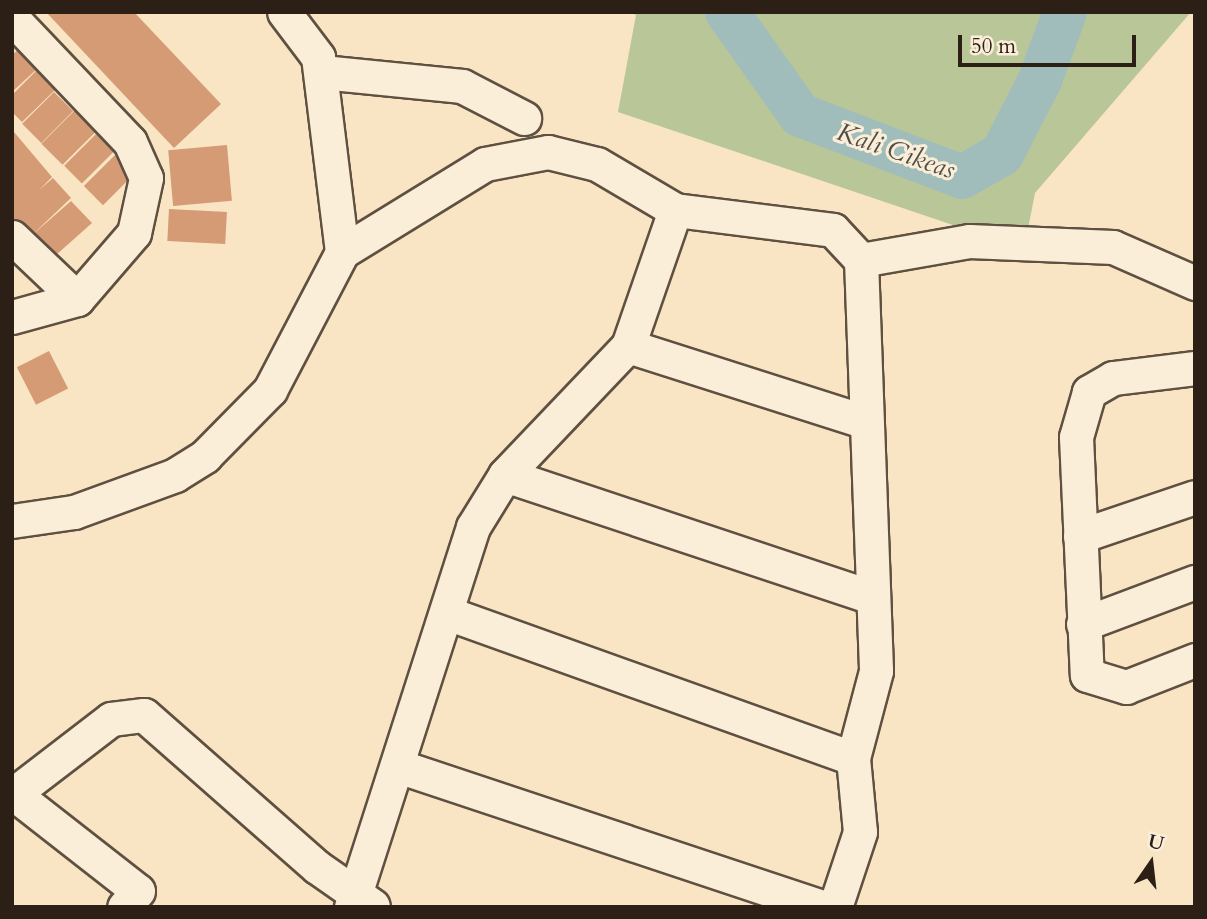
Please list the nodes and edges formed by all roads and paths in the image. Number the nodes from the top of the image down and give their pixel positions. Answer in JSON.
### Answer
{"nodes":[{"id":1,"x":284,"y":12,"type":"edge"},
{"id":2,"x":12,"y":18,"type":"edge"},
{"id":3,"x":322,"y":72,"type":"junction"},
{"id":4,"x":524,"y":118,"type":"dead end"},
{"id":5,"x":675,"y":210,"type":"junction"},
{"id":6,"x":12,"y":237,"type":"edge"},
{"id":7,"x":342,"y":252,"type":"junction"},
{"id":8,"x":861,"y":260,"type":"junction"},
{"id":9,"x":1195,"y":283,"type":"edge"},
{"id":10,"x":77,"y":299,"type":"junction"},
{"id":11,"x":12,"y":317,"type":"edge"},
{"id":12,"x":628,"y":346,"type":"junction"},
{"id":13,"x":1195,"y":368,"type":"edge"},
{"id":14,"x":866,"y":422,"type":"junction"},
{"id":15,"x":505,"y":475,"type":"junction"},
{"id":16,"x":1195,"y":497,"type":"edge"},
{"id":17,"x":12,"y":521,"type":"edge"},
{"id":18,"x":1080,"y":536,"type":"junction"},
{"id":19,"x":1195,"y":582,"type":"edge"},
{"id":20,"x":871,"y":597,"type":"junction"},
{"id":21,"x":447,"y":613,"type":"junction"},
{"id":22,"x":1083,"y":624,"type":"junction"},
{"id":23,"x":1195,"y":660,"type":"edge"},
{"id":24,"x":853,"y":758,"type":"junction"},
{"id":25,"x":398,"y":765,"type":"junction"},
{"id":26,"x":13,"y":794,"type":"edge"},
{"id":27,"x":361,"y":903,"type":"edge"},
{"id":28,"x":124,"y":907,"type":"edge"},
{"id":29,"x":821,"y":907,"type":"edge"},
{"id":30,"x":835,"y":907,"type":"edge"}],
"edges":[{"from":1,"to":3,"type":"street"},
{"from":2,"to":10,"type":"street"},
{"from":3,"to":4,"type":"street"},
{"from":3,"to":7,"type":"street"},
{"from":5,"to":7,"type":"street"},
{"from":5,"to":8,"type":"street"},
{"from":5,"to":12,"type":"street"},
{"from":6,"to":10,"type":"street"},
{"from":7,"to":17,"type":"street"},
{"from":8,"to":9,"type":"street"},
{"from":8,"to":14,"type":"street"},
{"from":10,"to":11,"type":"street"},
{"from":12,"to":14,"type":"street"},
{"from":12,"to":15,"type":"street"},
{"from":13,"to":18,"type":"street"},
{"from":14,"to":20,"type":"street"},
{"from":15,"to":20,"type":"street"},
{"from":15,"to":21,"type":"street"},
{"from":16,"to":18,"type":"street"},
{"from":18,"to":22,"type":"street"},
{"from":19,"to":22,"type":"street"},
{"from":20,"to":24,"type":"street"},
{"from":21,"to":24,"type":"street"},
{"from":21,"to":25,"type":"street"},
{"from":22,"to":23,"type":"street"},
{"from":24,"to":30,"type":"street"},
{"from":25,"to":27,"type":"street"},
{"from":25,"to":29,"type":"street"},
{"from":26,"to":27,"type":"street"},
{"from":26,"to":28,"type":"street"}]}
